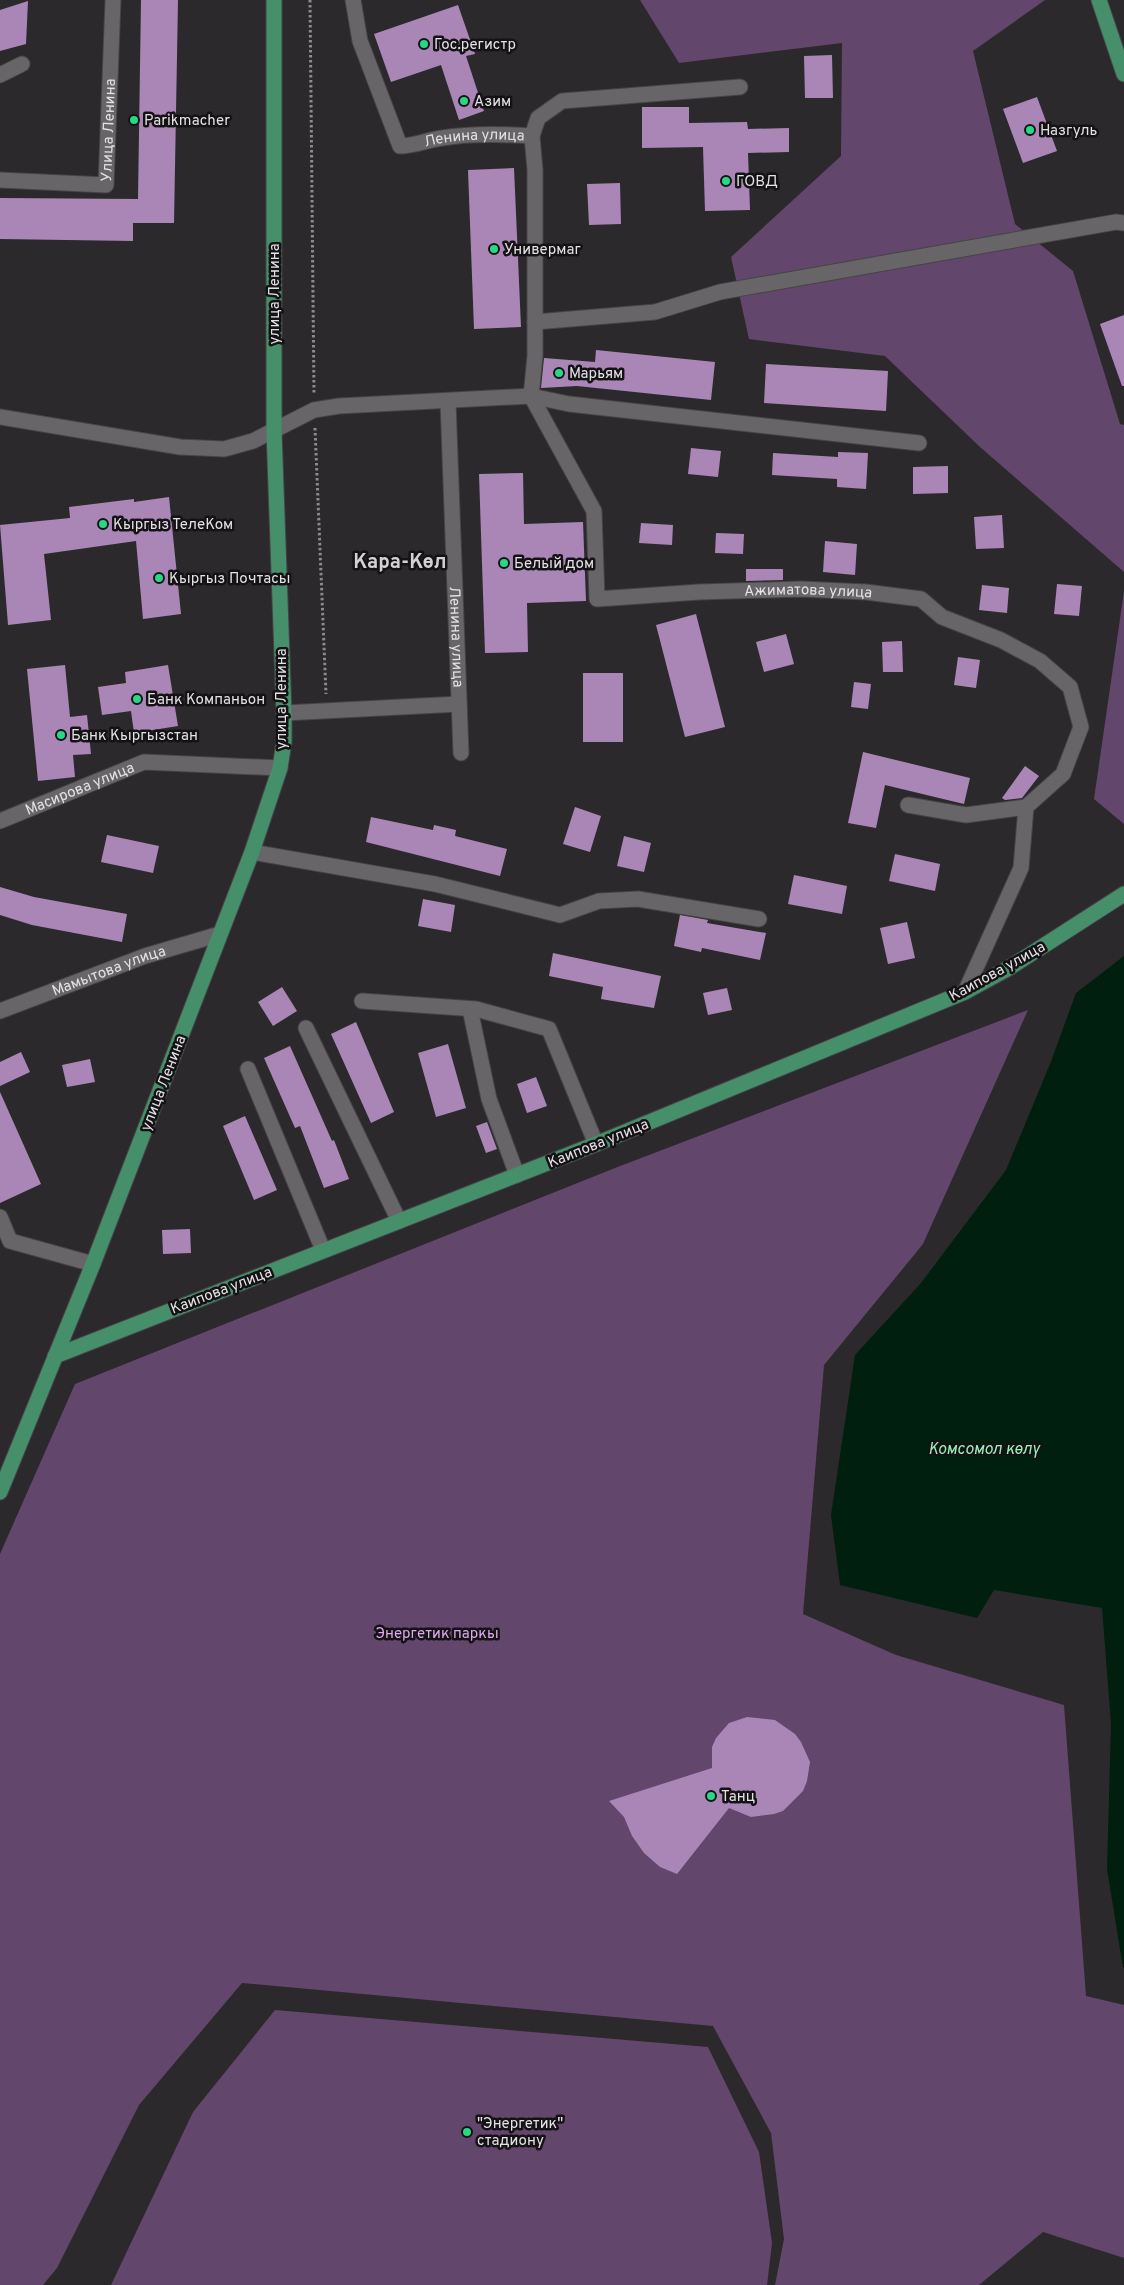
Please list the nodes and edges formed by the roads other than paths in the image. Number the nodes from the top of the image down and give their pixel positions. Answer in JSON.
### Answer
{"nodes":[{"id":1,"x":113,"y":0,"type":"edge"},
{"id":2,"x":274,"y":0,"type":"edge"},
{"id":3,"x":353,"y":0,"type":"edge"},
{"id":4,"x":1099,"y":0,"type":"edge"},
{"id":5,"x":22,"y":64,"type":"dead end"},
{"id":6,"x":1124,"y":74,"type":"edge"},
{"id":7,"x":0,"y":75,"type":"edge"},
{"id":8,"x":740,"y":87,"type":"dead end"},
{"id":9,"x":532,"y":136,"type":"junction"},
{"id":10,"x":0,"y":180,"type":"edge"},
{"id":11,"x":1124,"y":223,"type":"edge"},
{"id":12,"x":535,"y":322,"type":"junction"},
{"id":13,"x":531,"y":396,"type":"junction"},
{"id":14,"x":448,"y":402,"type":"junction"},
{"id":15,"x":0,"y":417,"type":"edge"},
{"id":16,"x":274,"y":431,"type":"junction"},
{"id":17,"x":919,"y":443,"type":"dead end"},
{"id":18,"x":460,"y":704,"type":"junction"},
{"id":19,"x":284,"y":713,"type":"junction"},
{"id":20,"x":461,"y":753,"type":"dead end"},
{"id":21,"x":280,"y":768,"type":"junction"},
{"id":22,"x":908,"y":805,"type":"dead end"},
{"id":23,"x":1026,"y":807,"type":"junction"},
{"id":24,"x":0,"y":821,"type":"edge"},
{"id":25,"x":252,"y":852,"type":"junction"},
{"id":26,"x":1124,"y":894,"type":"edge"},
{"id":27,"x":759,"y":919,"type":"dead end"},
{"id":28,"x":220,"y":934,"type":"junction"},
{"id":29,"x":965,"y":992,"type":"junction"},
{"id":30,"x":362,"y":1001,"type":"dead end"},
{"id":31,"x":470,"y":1009,"type":"junction"},
{"id":32,"x":0,"y":1011,"type":"edge"},
{"id":33,"x":306,"y":1028,"type":"dead end"},
{"id":34,"x":248,"y":1069,"type":"dead end"},
{"id":35,"x":596,"y":1144,"type":"junction"},
{"id":36,"x":517,"y":1175,"type":"junction"},
{"id":37,"x":0,"y":1217,"type":"edge"},
{"id":38,"x":399,"y":1221,"type":"junction"},
{"id":39,"x":323,"y":1250,"type":"junction"},
{"id":40,"x":93,"y":1264,"type":"junction"},
{"id":41,"x":55,"y":1356,"type":"junction"},
{"id":42,"x":0,"y":1492,"type":"edge"}],
"edges":[{"from":1,"to":10,"type":"street","name":"Улица Ленина"},
{"from":2,"to":16,"type":"main road","name":"улица Ленина"},
{"from":3,"to":9,"type":"street","name":"Ленина улица"},
{"from":4,"to":6,"type":"main road"},
{"from":5,"to":7,"type":"street"},
{"from":8,"to":9,"type":"street"},
{"from":9,"to":12,"type":"street","name":"Ленина улица"},
{"from":11,"to":12,"type":"street"},
{"from":12,"to":13,"type":"street","name":"Ленина улица"},
{"from":13,"to":14,"type":"street"},
{"from":13,"to":17,"type":"street"},
{"from":13,"to":23,"type":"street","name":"Ажиматова улица"},
{"from":14,"to":16,"type":"street"},
{"from":14,"to":18,"type":"street","name":"Ленина улица"},
{"from":15,"to":16,"type":"street"},
{"from":16,"to":19,"type":"main road","name":"улица Ленина"},
{"from":18,"to":19,"type":"street"},
{"from":18,"to":20,"type":"street","name":"Ленина улица"},
{"from":19,"to":21,"type":"main road","name":"улица Ленина"},
{"from":21,"to":24,"type":"street","name":"Масирова улица"},
{"from":21,"to":25,"type":"main road","name":"улица Ленина"},
{"from":22,"to":23,"type":"street"},
{"from":23,"to":29,"type":"street"},
{"from":25,"to":27,"type":"street"},
{"from":25,"to":28,"type":"main road","name":"улица Ленина"},
{"from":26,"to":29,"type":"main road","name":"Каипова улица"},
{"from":28,"to":32,"type":"street","name":"Мамытова улица"},
{"from":28,"to":40,"type":"main road","name":"улица Ленина"},
{"from":29,"to":35,"type":"main road","name":"Каипова улица"},
{"from":30,"to":31,"type":"street"},
{"from":31,"to":35,"type":"street"},
{"from":31,"to":36,"type":"street"},
{"from":33,"to":38,"type":"street"},
{"from":34,"to":39,"type":"street"},
{"from":35,"to":36,"type":"main road","name":"Каипова улица"},
{"from":36,"to":38,"type":"main road","name":"Каипова улица"},
{"from":37,"to":40,"type":"street"},
{"from":38,"to":39,"type":"main road","name":"Каипова улица"},
{"from":39,"to":41,"type":"main road","name":"Каипова улица"},
{"from":40,"to":41,"type":"main road","name":"улица Ленина"},
{"from":41,"to":42,"type":"main road","name":"улица Ленина"}]}
